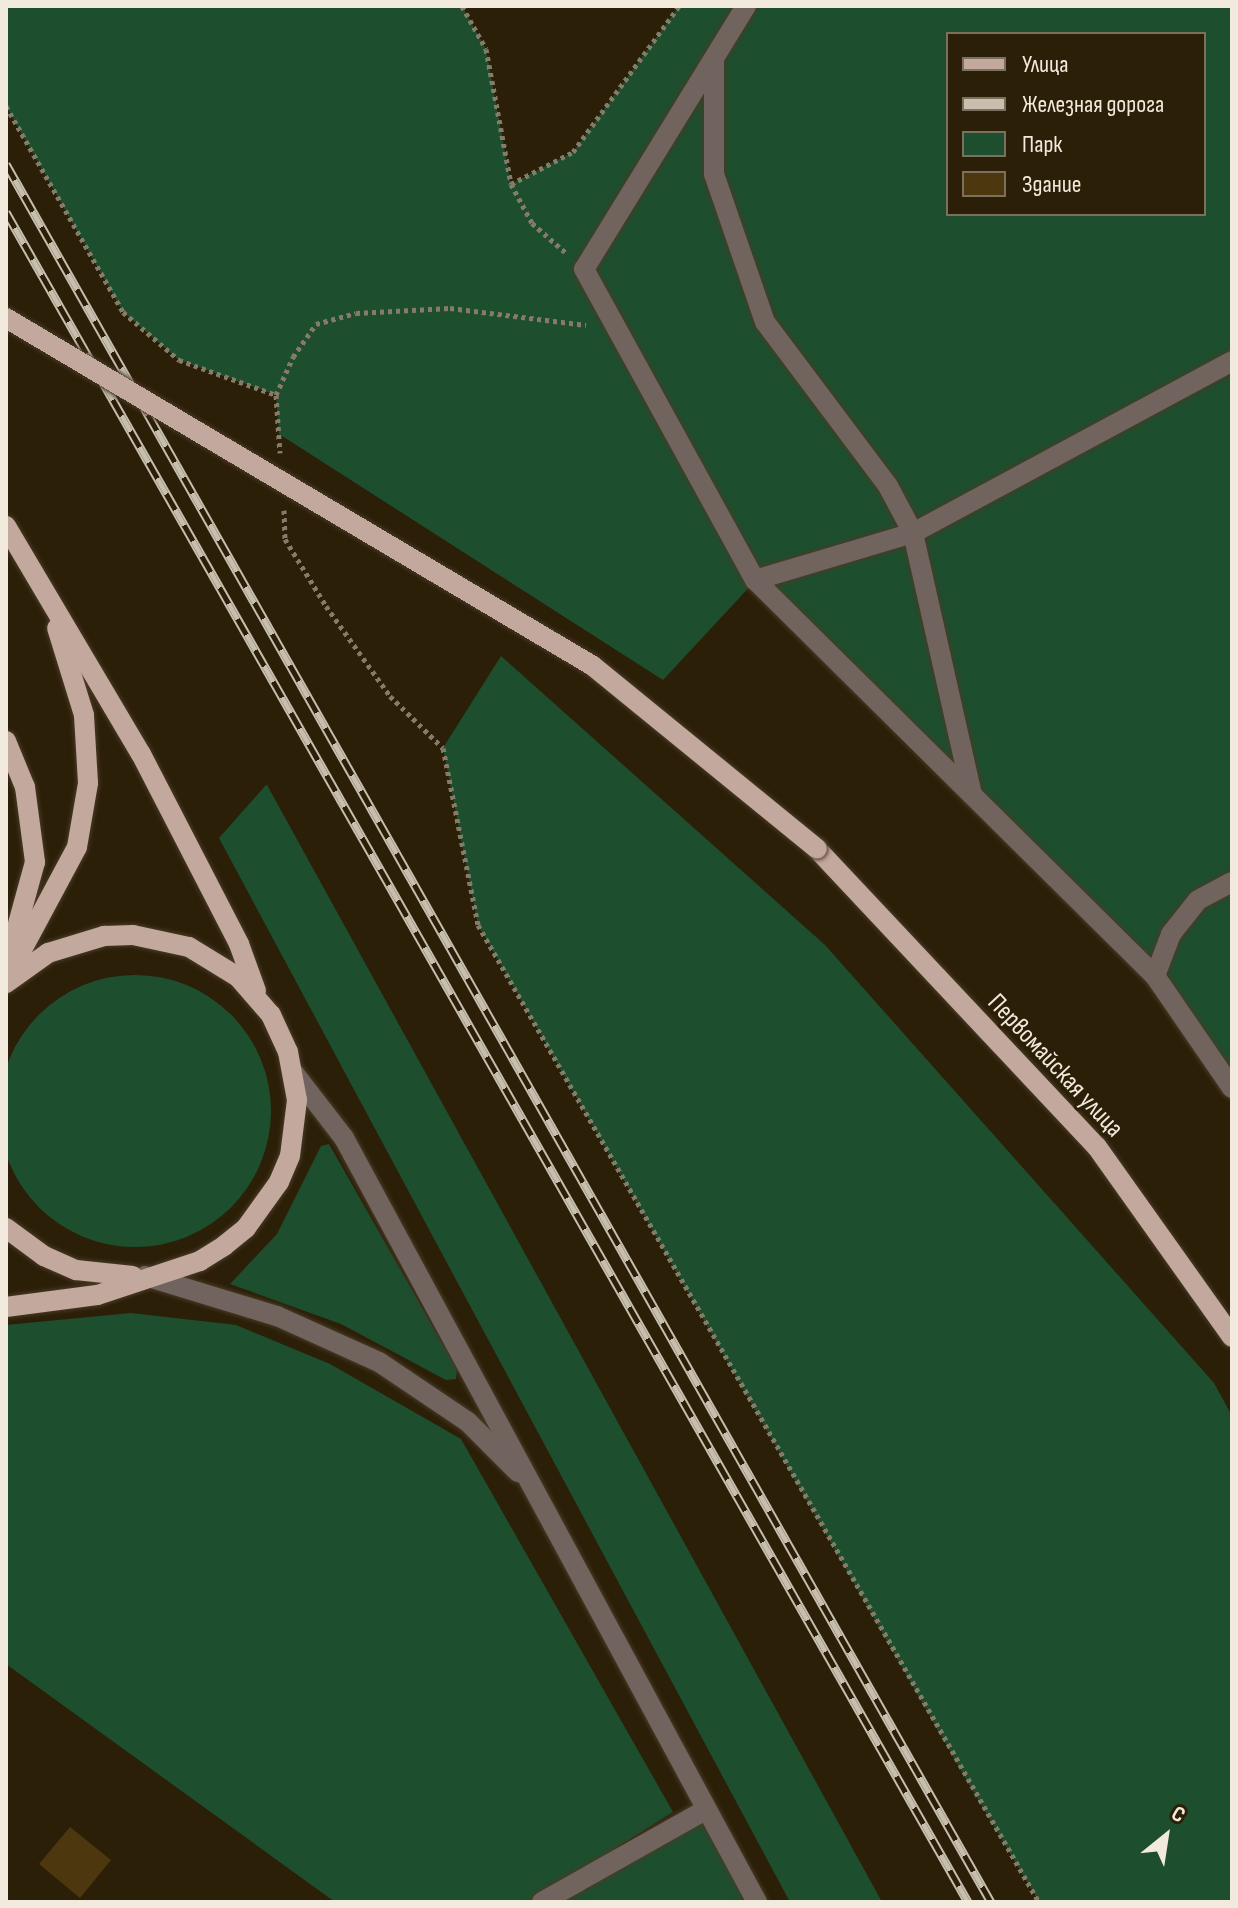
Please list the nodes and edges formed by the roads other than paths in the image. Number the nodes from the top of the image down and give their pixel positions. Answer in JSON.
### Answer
{"nodes":[{"id":1,"x":746,"y":6,"type":"edge"},
{"id":2,"x":714,"y":60,"type":"junction"},
{"id":3,"x":6,"y":318,"type":"edge"},
{"id":4,"x":1232,"y":361,"type":"edge"},
{"id":5,"x":6,"y":526,"type":"edge"},
{"id":6,"x":913,"y":533,"type":"junction"},
{"id":7,"x":755,"y":580,"type":"junction"},
{"id":8,"x":47,"y":594,"type":"junction"},
{"id":9,"x":6,"y":741,"type":"edge"},
{"id":10,"x":972,"y":795,"type":"junction"},
{"id":11,"x":1232,"y":882,"type":"edge"},
{"id":12,"x":6,"y":967,"type":"edge"},
{"id":13,"x":1155,"y":976,"type":"junction"},
{"id":14,"x":6,"y":981,"type":"edge"},
{"id":15,"x":259,"y":999,"type":"junction"},
{"id":16,"x":293,"y":1072,"type":"junction"},
{"id":17,"x":1232,"y":1088,"type":"edge"},
{"id":18,"x":6,"y":1228,"type":"edge"},
{"id":19,"x":145,"y":1276,"type":"junction"},
{"id":20,"x":6,"y":1307,"type":"edge"},
{"id":21,"x":1232,"y":1337,"type":"edge"},
{"id":22,"x":526,"y":1480,"type":"junction"},
{"id":23,"x":705,"y":1810,"type":"junction"},
{"id":24,"x":542,"y":1902,"type":"edge"},
{"id":25,"x":757,"y":1902,"type":"edge"}],
"edges":[{"from":1,"to":2,"type":"street"},
{"from":2,"to":6,"type":"street"},
{"from":2,"to":7,"type":"street"},
{"from":3,"to":21,"type":"main road","name":"Первомайская улица","bridge":true},
{"from":4,"to":6,"type":"street"},
{"from":5,"to":8,"type":"main road"},
{"from":6,"to":7,"type":"street"},
{"from":6,"to":10,"type":"street"},
{"from":7,"to":10,"type":"street"},
{"from":8,"to":14,"type":"main road"},
{"from":8,"to":15,"type":"main road"},
{"from":9,"to":12,"type":"main road"},
{"from":10,"to":13,"type":"street"},
{"from":11,"to":13,"type":"street"},
{"from":13,"to":17,"type":"street"},
{"from":14,"to":15,"type":"main road"},
{"from":15,"to":16,"type":"main road"},
{"from":16,"to":19,"type":"main road"},
{"from":16,"to":22,"type":"street"},
{"from":18,"to":19,"type":"main road"},
{"from":19,"to":20,"type":"main road"},
{"from":19,"to":22,"type":"street"},
{"from":22,"to":23,"type":"street"},
{"from":23,"to":24,"type":"street"},
{"from":23,"to":25,"type":"street"}]}
